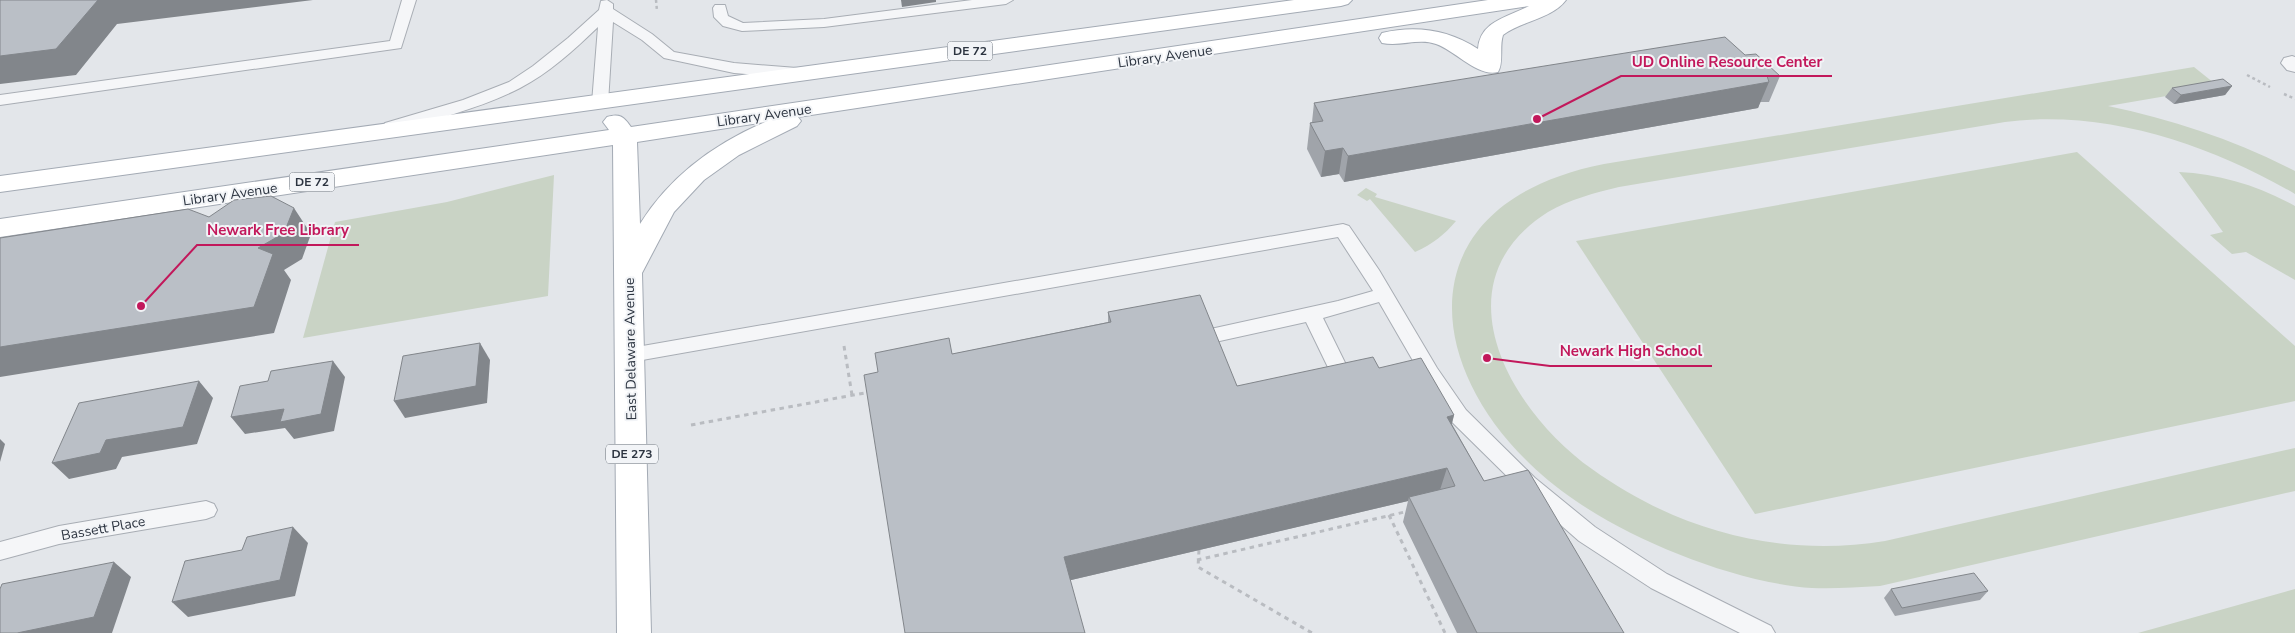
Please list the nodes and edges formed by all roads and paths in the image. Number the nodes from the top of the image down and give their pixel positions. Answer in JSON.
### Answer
{"nodes":[{"id":1,"x":409,"y":0,"type":"edge"},
{"id":2,"x":1006,"y":0,"type":"edge"},
{"id":3,"x":1341,"y":0,"type":"edge"},
{"id":4,"x":1528,"y":0,"type":"edge"},
{"id":5,"x":1555,"y":0,"type":"edge"},
{"id":6,"x":900,"y":1,"type":"edge"},
{"id":7,"x":606,"y":6,"type":"edge"},
{"id":8,"x":720,"y":8,"type":"dead end"},
{"id":9,"x":823,"y":11,"type":"dead end"},
{"id":10,"x":1086,"y":68,"type":"junction"},
{"id":11,"x":808,"y":74,"type":"junction"},
{"id":12,"x":0,"y":100,"type":"edge"},
{"id":13,"x":600,"y":103,"type":"junction"},
{"id":14,"x":827,"y":105,"type":"junction"},
{"id":15,"x":374,"y":132,"type":"junction"},
{"id":16,"x":625,"y":135,"type":"junction"},
{"id":17,"x":0,"y":184,"type":"edge"},
{"id":18,"x":0,"y":228,"type":"edge"},
{"id":19,"x":629,"y":274,"type":"junction"},
{"id":20,"x":1384,"y":294,"type":"junction"},
{"id":21,"x":1312,"y":314,"type":"junction"},
{"id":22,"x":840,"y":318,"type":"junction"},
{"id":23,"x":1206,"y":338,"type":"edge"},
{"id":24,"x":630,"y":355,"type":"junction"},
{"id":25,"x":1347,"y":387,"type":"edge"},
{"id":26,"x":875,"y":391,"type":"edge"},
{"id":27,"x":852,"y":395,"type":"junction"},
{"id":28,"x":691,"y":425,"type":"dead end"},
{"id":29,"x":1416,"y":509,"type":"edge"},
{"id":30,"x":206,"y":510,"type":"dead end"},
{"id":31,"x":1389,"y":515,"type":"junction"},
{"id":32,"x":1199,"y":550,"type":"edge"},
{"id":33,"x":0,"y":552,"type":"edge"},
{"id":34,"x":1197,"y":560,"type":"junction"},
{"id":35,"x":634,"y":633,"type":"edge"},
{"id":36,"x":1312,"y":633,"type":"edge"},
{"id":37,"x":1445,"y":633,"type":"edge"},
{"id":38,"x":1763,"y":633,"type":"edge"}],
"edges":[{"from":1,"to":12,"type":"lane"},
{"from":2,"to":8,"type":"lane"},
{"from":3,"to":11,"type":"main road","number":"DE 72"},
{"from":4,"to":10,"type":"main road","name":"Library Avenue","number":"DE 72"},
{"from":5,"to":10,"type":"main road"},
{"from":6,"to":9,"type":"lane"},
{"from":7,"to":11,"type":"lane"},
{"from":7,"to":13,"type":"lane"},
{"from":7,"to":15,"type":"lane"},
{"from":10,"to":14,"type":"main road","name":"Library Avenue","number":"DE 72"},
{"from":11,"to":13,"type":"main road","number":"DE 72"},
{"from":13,"to":15,"type":"main road","number":"DE 72"},
{"from":13,"to":16,"type":"main road"},
{"from":14,"to":16,"type":"main road","name":"Library Avenue","number":"DE 72"},
{"from":14,"to":19,"type":"main road"},
{"from":15,"to":17,"type":"main road","number":"DE 72"},
{"from":16,"to":18,"type":"main road","name":"Library Avenue","number":"DE 72"},
{"from":16,"to":19,"type":"main road","name":"East Delaware Avenue","number":"DE 273"},
{"from":19,"to":24,"type":"main road","name":"East Delaware Avenue","number":"DE 273"},
{"from":20,"to":21,"type":"lane"},
{"from":20,"to":22,"type":"lane"},
{"from":20,"to":38,"type":"lane"},
{"from":21,"to":23,"type":"lane"},
{"from":21,"to":25,"type":"lane"},
{"from":22,"to":24,"type":"lane"},
{"from":22,"to":27,"type":"path"},
{"from":24,"to":35,"type":"main road","name":"East Delaware Avenue","number":"DE 273"},
{"from":26,"to":27,"type":"path"},
{"from":27,"to":28,"type":"path"},
{"from":29,"to":31,"type":"path"},
{"from":30,"to":33,"type":"lane","name":"Bassett Place"},
{"from":31,"to":34,"type":"path"},
{"from":31,"to":37,"type":"path"},
{"from":32,"to":34,"type":"path"},
{"from":34,"to":36,"type":"path"}]}
